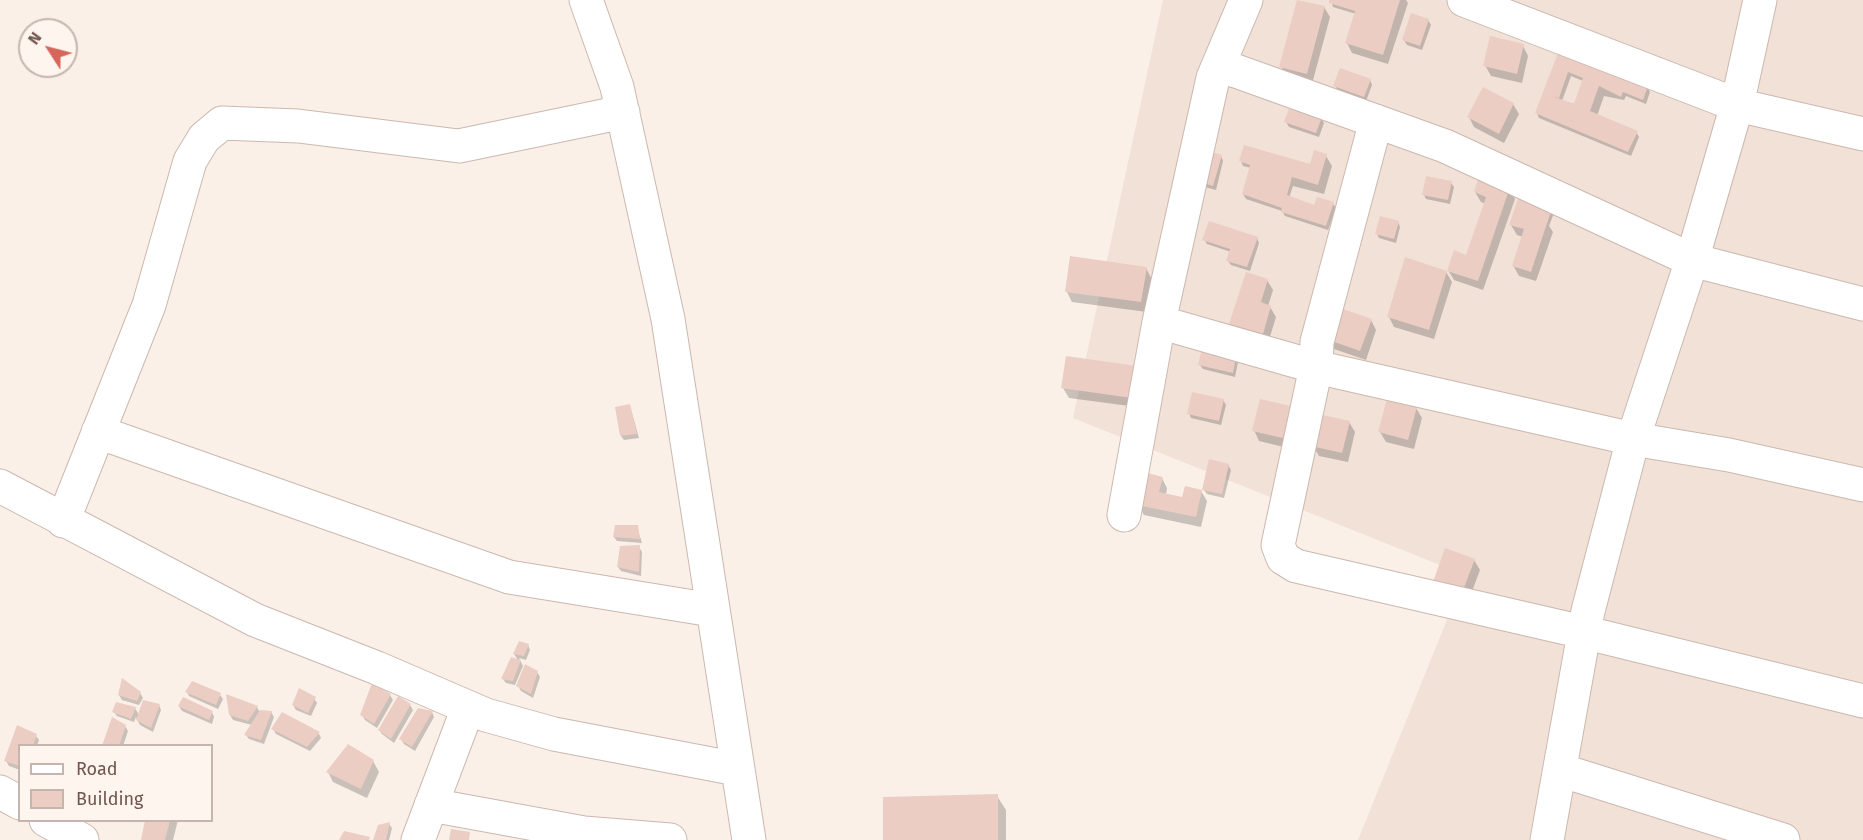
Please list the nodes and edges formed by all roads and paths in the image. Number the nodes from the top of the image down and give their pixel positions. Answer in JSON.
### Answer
{"nodes":[{"id":1,"x":586,"y":0,"type":"edge"},
{"id":2,"x":1246,"y":0,"type":"edge"},
{"id":3,"x":1464,"y":0,"type":"edge"},
{"id":4,"x":1760,"y":0,"type":"edge"},
{"id":5,"x":1218,"y":70,"type":"junction"},
{"id":6,"x":1737,"y":105,"type":"junction"},
{"id":7,"x":623,"y":112,"type":"junction"},
{"id":8,"x":1376,"y":121,"type":"junction"},
{"id":9,"x":1863,"y":134,"type":"edge"},
{"id":10,"x":1692,"y":260,"type":"junction"},
{"id":11,"x":1863,"y":304,"type":"edge"},
{"id":12,"x":1159,"y":322,"type":"junction"},
{"id":13,"x":1316,"y":367,"type":"junction"},
{"id":14,"x":99,"y":432,"type":"junction"},
{"id":15,"x":1633,"y":440,"type":"junction"},
{"id":16,"x":1863,"y":485,"type":"edge"},
{"id":17,"x":0,"y":486,"type":"edge"},
{"id":18,"x":1124,"y":514,"type":"dead end"},
{"id":19,"x":63,"y":521,"type":"junction"},
{"id":20,"x":712,"y":610,"type":"junction"},
{"id":21,"x":1583,"y":632,"type":"junction"},
{"id":22,"x":1863,"y":701,"type":"edge"},
{"id":23,"x":468,"y":708,"type":"junction"},
{"id":24,"x":737,"y":769,"type":"junction"},
{"id":25,"x":1560,"y":770,"type":"junction"},
{"id":26,"x":431,"y":805,"type":"junction"},
{"id":27,"x":50,"y":822,"type":"edge"},
{"id":28,"x":583,"y":836,"type":"edge"},
{"id":29,"x":82,"y":840,"type":"edge"},
{"id":30,"x":418,"y":840,"type":"edge"},
{"id":31,"x":670,"y":840,"type":"edge"},
{"id":32,"x":748,"y":840,"type":"edge"},
{"id":33,"x":1547,"y":840,"type":"edge"},
{"id":34,"x":1783,"y":840,"type":"edge"}],
"edges":[{"from":1,"to":7,"type":"street"},
{"from":2,"to":5,"type":"street"},
{"from":3,"to":6,"type":"street"},
{"from":4,"to":6,"type":"street"},
{"from":5,"to":8,"type":"street"},
{"from":5,"to":12,"type":"street"},
{"from":6,"to":9,"type":"street"},
{"from":6,"to":10,"type":"street"},
{"from":7,"to":14,"type":"street"},
{"from":7,"to":20,"type":"street"},
{"from":8,"to":10,"type":"street"},
{"from":8,"to":13,"type":"street"},
{"from":10,"to":11,"type":"street"},
{"from":10,"to":15,"type":"street"},
{"from":12,"to":13,"type":"street"},
{"from":12,"to":18,"type":"street"},
{"from":13,"to":15,"type":"street"},
{"from":13,"to":21,"type":"street"},
{"from":14,"to":19,"type":"street"},
{"from":14,"to":20,"type":"street"},
{"from":15,"to":16,"type":"street"},
{"from":15,"to":21,"type":"street"},
{"from":17,"to":19,"type":"street"},
{"from":19,"to":23,"type":"street"},
{"from":20,"to":24,"type":"street"},
{"from":21,"to":22,"type":"street"},
{"from":21,"to":25,"type":"street"},
{"from":23,"to":24,"type":"street"},
{"from":23,"to":26,"type":"street"},
{"from":24,"to":32,"type":"street"},
{"from":25,"to":33,"type":"street"},
{"from":25,"to":34,"type":"street"},
{"from":26,"to":28,"type":"street"},
{"from":26,"to":30,"type":"street"},
{"from":27,"to":29,"type":"street"},
{"from":28,"to":31,"type":"street"}]}
